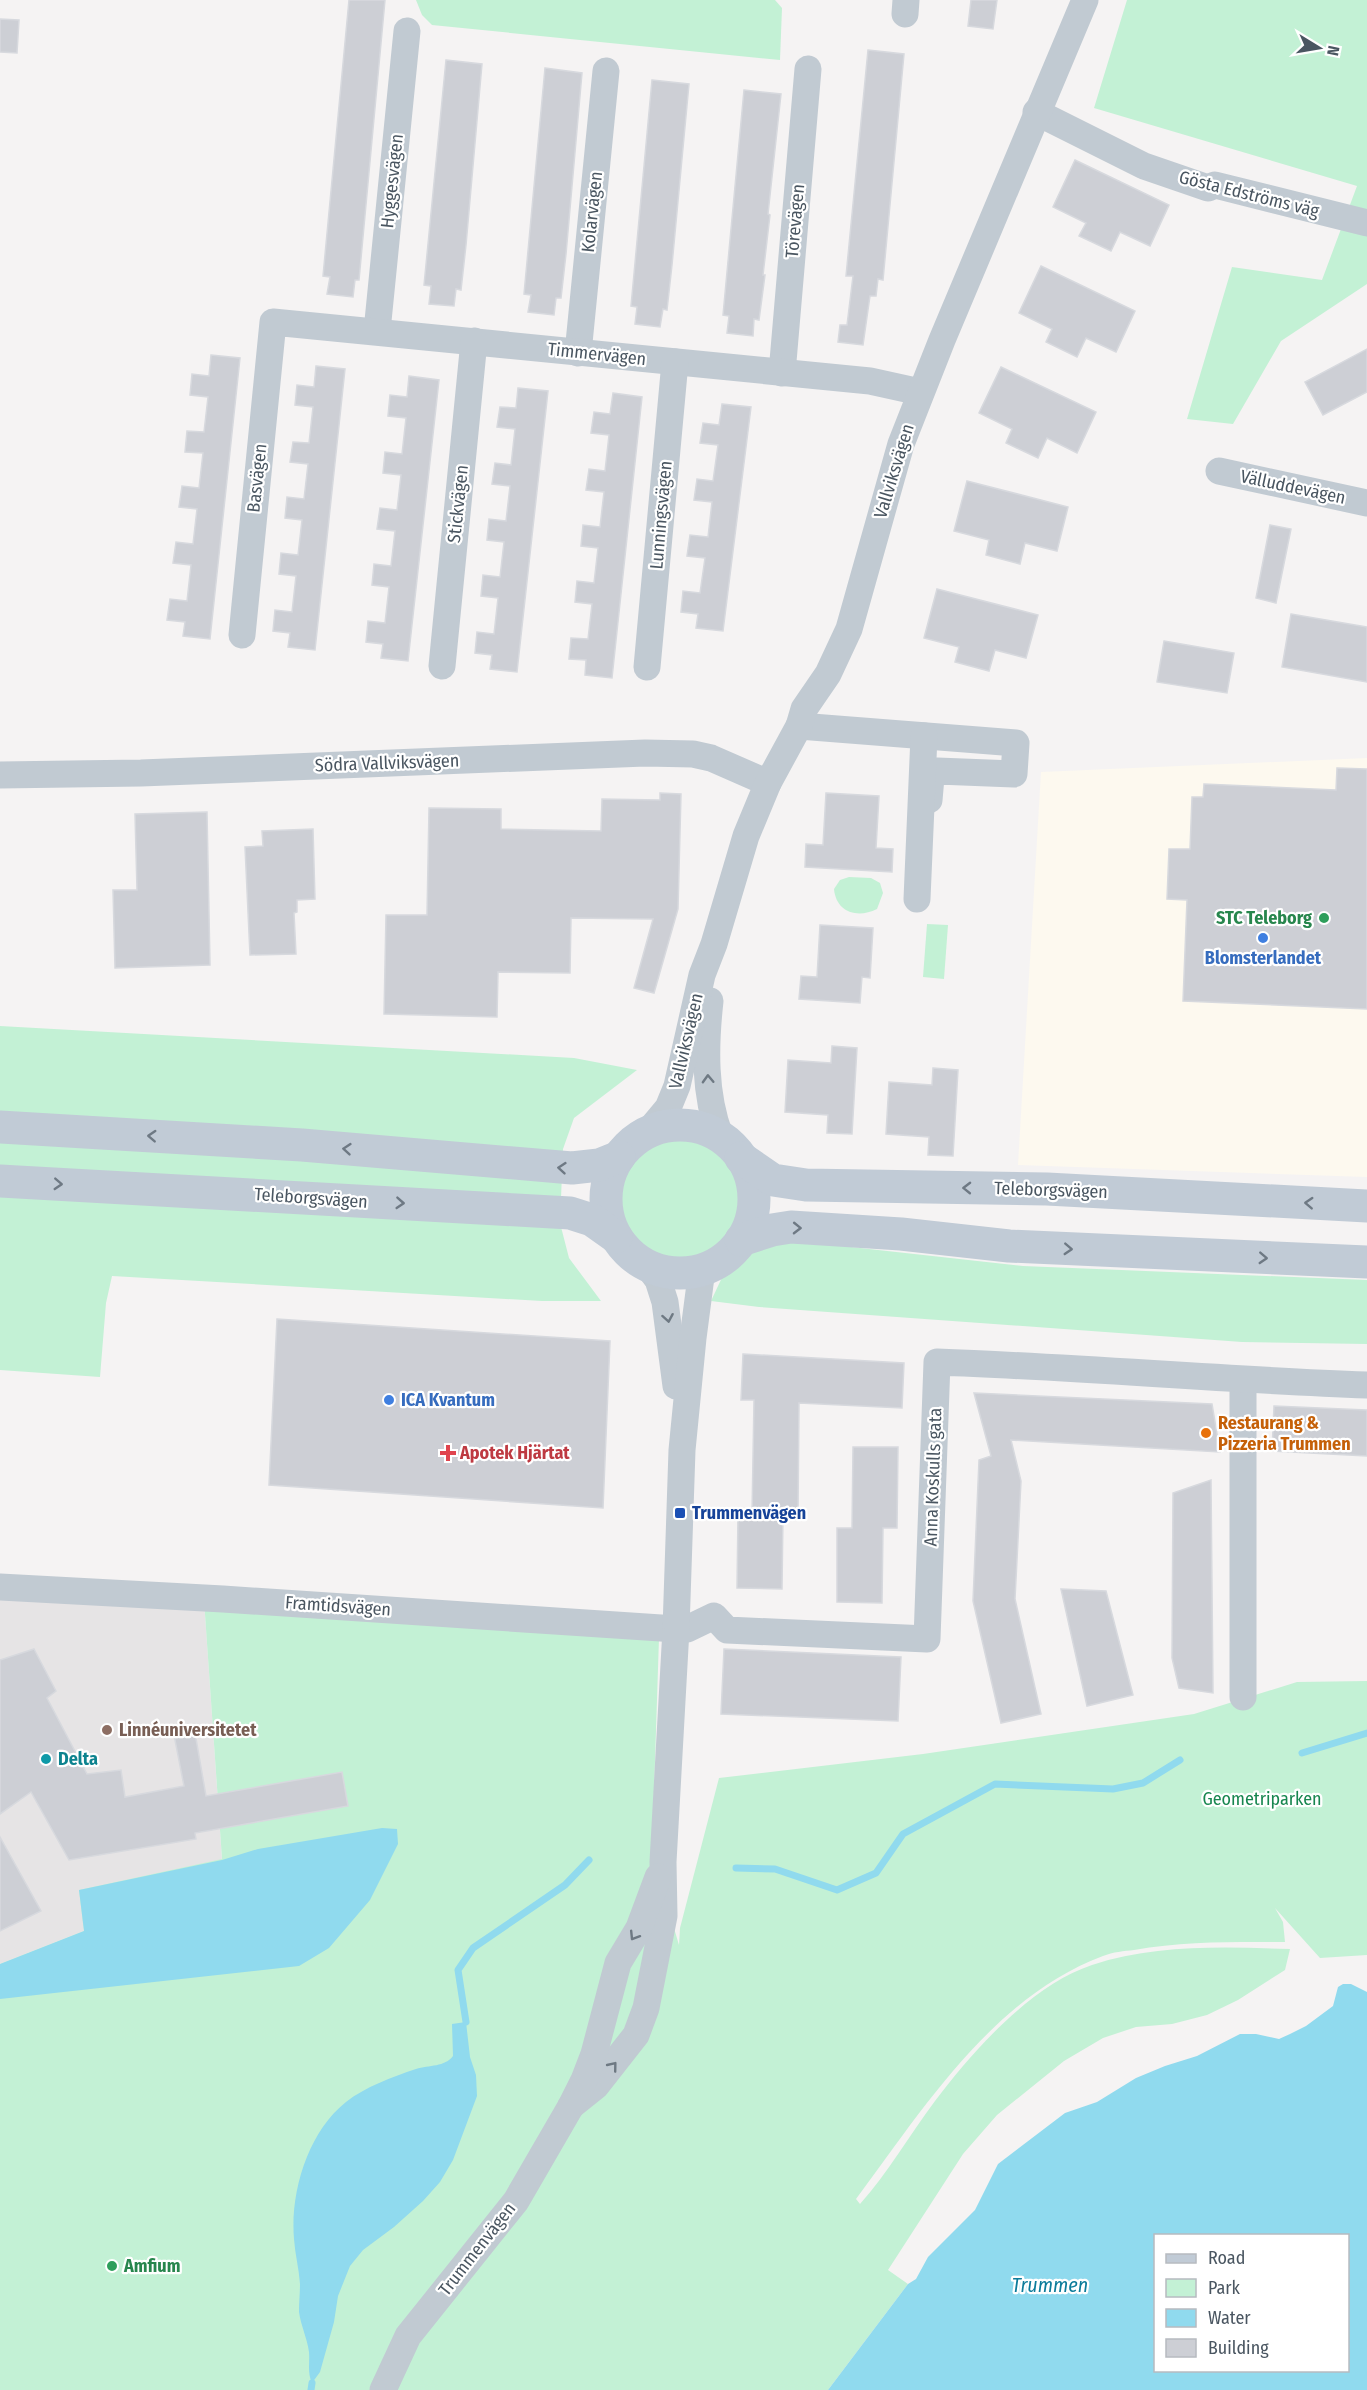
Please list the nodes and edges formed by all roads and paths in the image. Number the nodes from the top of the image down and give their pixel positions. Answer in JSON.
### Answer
{"nodes":[{"id":1,"x":1085,"y":0,"type":"edge"},
{"id":2,"x":406,"y":31,"type":"dead end"},
{"id":3,"x":808,"y":69,"type":"dead end"},
{"id":4,"x":606,"y":71,"type":"dead end"},
{"id":5,"x":1036,"y":112,"type":"junction"},
{"id":6,"x":1367,"y":223,"type":"edge"},
{"id":7,"x":273,"y":322,"type":"joint"},
{"id":8,"x":377,"y":331,"type":"junction"},
{"id":9,"x":474,"y":341,"type":"junction"},
{"id":10,"x":578,"y":353,"type":"junction"},
{"id":11,"x":675,"y":362,"type":"junction"},
{"id":12,"x":782,"y":373,"type":"junction"},
{"id":13,"x":920,"y":392,"type":"junction"},
{"id":14,"x":1219,"y":471,"type":"dead end"},
{"id":15,"x":1367,"y":502,"type":"edge"},
{"id":16,"x":242,"y":635,"type":"dead end"},
{"id":17,"x":442,"y":666,"type":"dead end"},
{"id":18,"x":647,"y":667,"type":"dead end"},
{"id":19,"x":799,"y":726,"type":"junction"},
{"id":20,"x":924,"y":736,"type":"junction"},
{"id":21,"x":0,"y":775,"type":"edge"},
{"id":22,"x":768,"y":783,"type":"junction"},
{"id":23,"x":929,"y":800,"type":"dead end"},
{"id":24,"x":917,"y":899,"type":"dead end"},
{"id":25,"x":714,"y":944,"type":"junction"},
{"id":26,"x":0,"y":1127,"type":"edge"},
{"id":27,"x":648,"y":1132,"type":"junction"},
{"id":28,"x":730,"y":1147,"type":"junction"},
{"id":29,"x":619,"y":1157,"type":"junction"},
{"id":30,"x":0,"y":1181,"type":"edge"},
{"id":31,"x":1367,"y":1206,"type":"edge"},
{"id":32,"x":616,"y":1237,"type":"junction"},
{"id":33,"x":741,"y":1240,"type":"junction"},
{"id":34,"x":1367,"y":1262,"type":"edge"},
{"id":35,"x":647,"y":1265,"type":"junction"},
{"id":36,"x":702,"y":1269,"type":"junction"},
{"id":37,"x":1243,"y":1380,"type":"junction"},
{"id":38,"x":1367,"y":1385,"type":"edge"},
{"id":39,"x":682,"y":1450,"type":"junction"},
{"id":40,"x":0,"y":1587,"type":"edge"},
{"id":41,"x":676,"y":1629,"type":"junction"},
{"id":42,"x":1244,"y":1697,"type":"dead end"},
{"id":43,"x":663,"y":1862,"type":"junction"},
{"id":44,"x":571,"y":2106,"type":"junction"},
{"id":45,"x":383,"y":2390,"type":"edge"}],
"edges":[{"from":1,"to":5,"type":"street","name":"Vallviksvägen"},
{"from":2,"to":8,"type":"street","name":"Hyggesvägen"},
{"from":3,"to":12,"type":"street","name":"Törevägen"},
{"from":4,"to":10,"type":"street","name":"Kolarvägen"},
{"from":5,"to":6,"type":"street","name":"Gösta Edströms väg"},
{"from":5,"to":13,"type":"street","name":"Vallviksvägen"},
{"from":7,"to":8,"type":"street","name":"Timmervägen"},
{"from":7,"to":16,"type":"street","name":"Basvägen"},
{"from":8,"to":9,"type":"street","name":"Timmervägen"},
{"from":9,"to":10,"type":"street","name":"Timmervägen"},
{"from":9,"to":17,"type":"street","name":"Stickvägen"},
{"from":10,"to":11,"type":"street","name":"Timmervägen"},
{"from":11,"to":12,"type":"street","name":"Timmervägen"},
{"from":11,"to":18,"type":"street","name":"Lunningsvägen"},
{"from":12,"to":13,"type":"street","name":"Timmervägen"},
{"from":13,"to":19,"type":"street","name":"Vallviksvägen"},
{"from":14,"to":15,"type":"street","name":"Välluddevägen"},
{"from":19,"to":20,"type":"street"},
{"from":19,"to":22,"type":"street","name":"Vallviksvägen"},
{"from":20,"to":23,"type":"street"},
{"from":20,"to":24,"type":"street"},
{"from":21,"to":22,"type":"street","name":"Södra Vallviksvägen"},
{"from":22,"to":25,"type":"street","name":"Vallviksvägen"},
{"from":25,"to":27,"type":"street","name":"Vallviksvägen"},
{"from":28,"to":25,"type":"street","name":"Vallviksvägen","one_way":true},
{"from":29,"to":26,"type":"main road","one_way":true},
{"from":27,"to":28,"type":"main road"},
{"from":27,"to":29,"type":"main road"},
{"from":31,"to":28,"type":"main road","name":"Teleborgsvägen","one_way":true},
{"from":28,"to":33,"type":"main road"},
{"from":29,"to":32,"type":"main road"},
{"from":30,"to":32,"type":"main road","name":"Teleborgsvägen","one_way":true},
{"from":32,"to":35,"type":"main road"},
{"from":33,"to":34,"type":"main road","one_way":true},
{"from":33,"to":36,"type":"main road"},
{"from":35,"to":36,"type":"main road"},
{"from":35,"to":39,"type":"street","name":"Trummenvägen","one_way":true},
{"from":36,"to":39,"type":"street","name":"Trummenvägen"},
{"from":37,"to":38,"type":"street","name":"Anna Koskulls gata"},
{"from":37,"to":41,"type":"street","name":"Anna Koskulls gata"},
{"from":37,"to":42,"type":"street"},
{"from":39,"to":41,"type":"street","name":"Trummenvägen"},
{"from":40,"to":41,"type":"street","name":"Framtidsvägen"},
{"from":41,"to":43,"type":"street","name":"Trummenvägen"},
{"from":43,"to":44,"type":"street","name":"Trummenvägen","one_way":true},
{"from":44,"to":43,"type":"street","name":"Trummenvägen","one_way":true},
{"from":44,"to":45,"type":"street","name":"Trummenvägen"}]}
